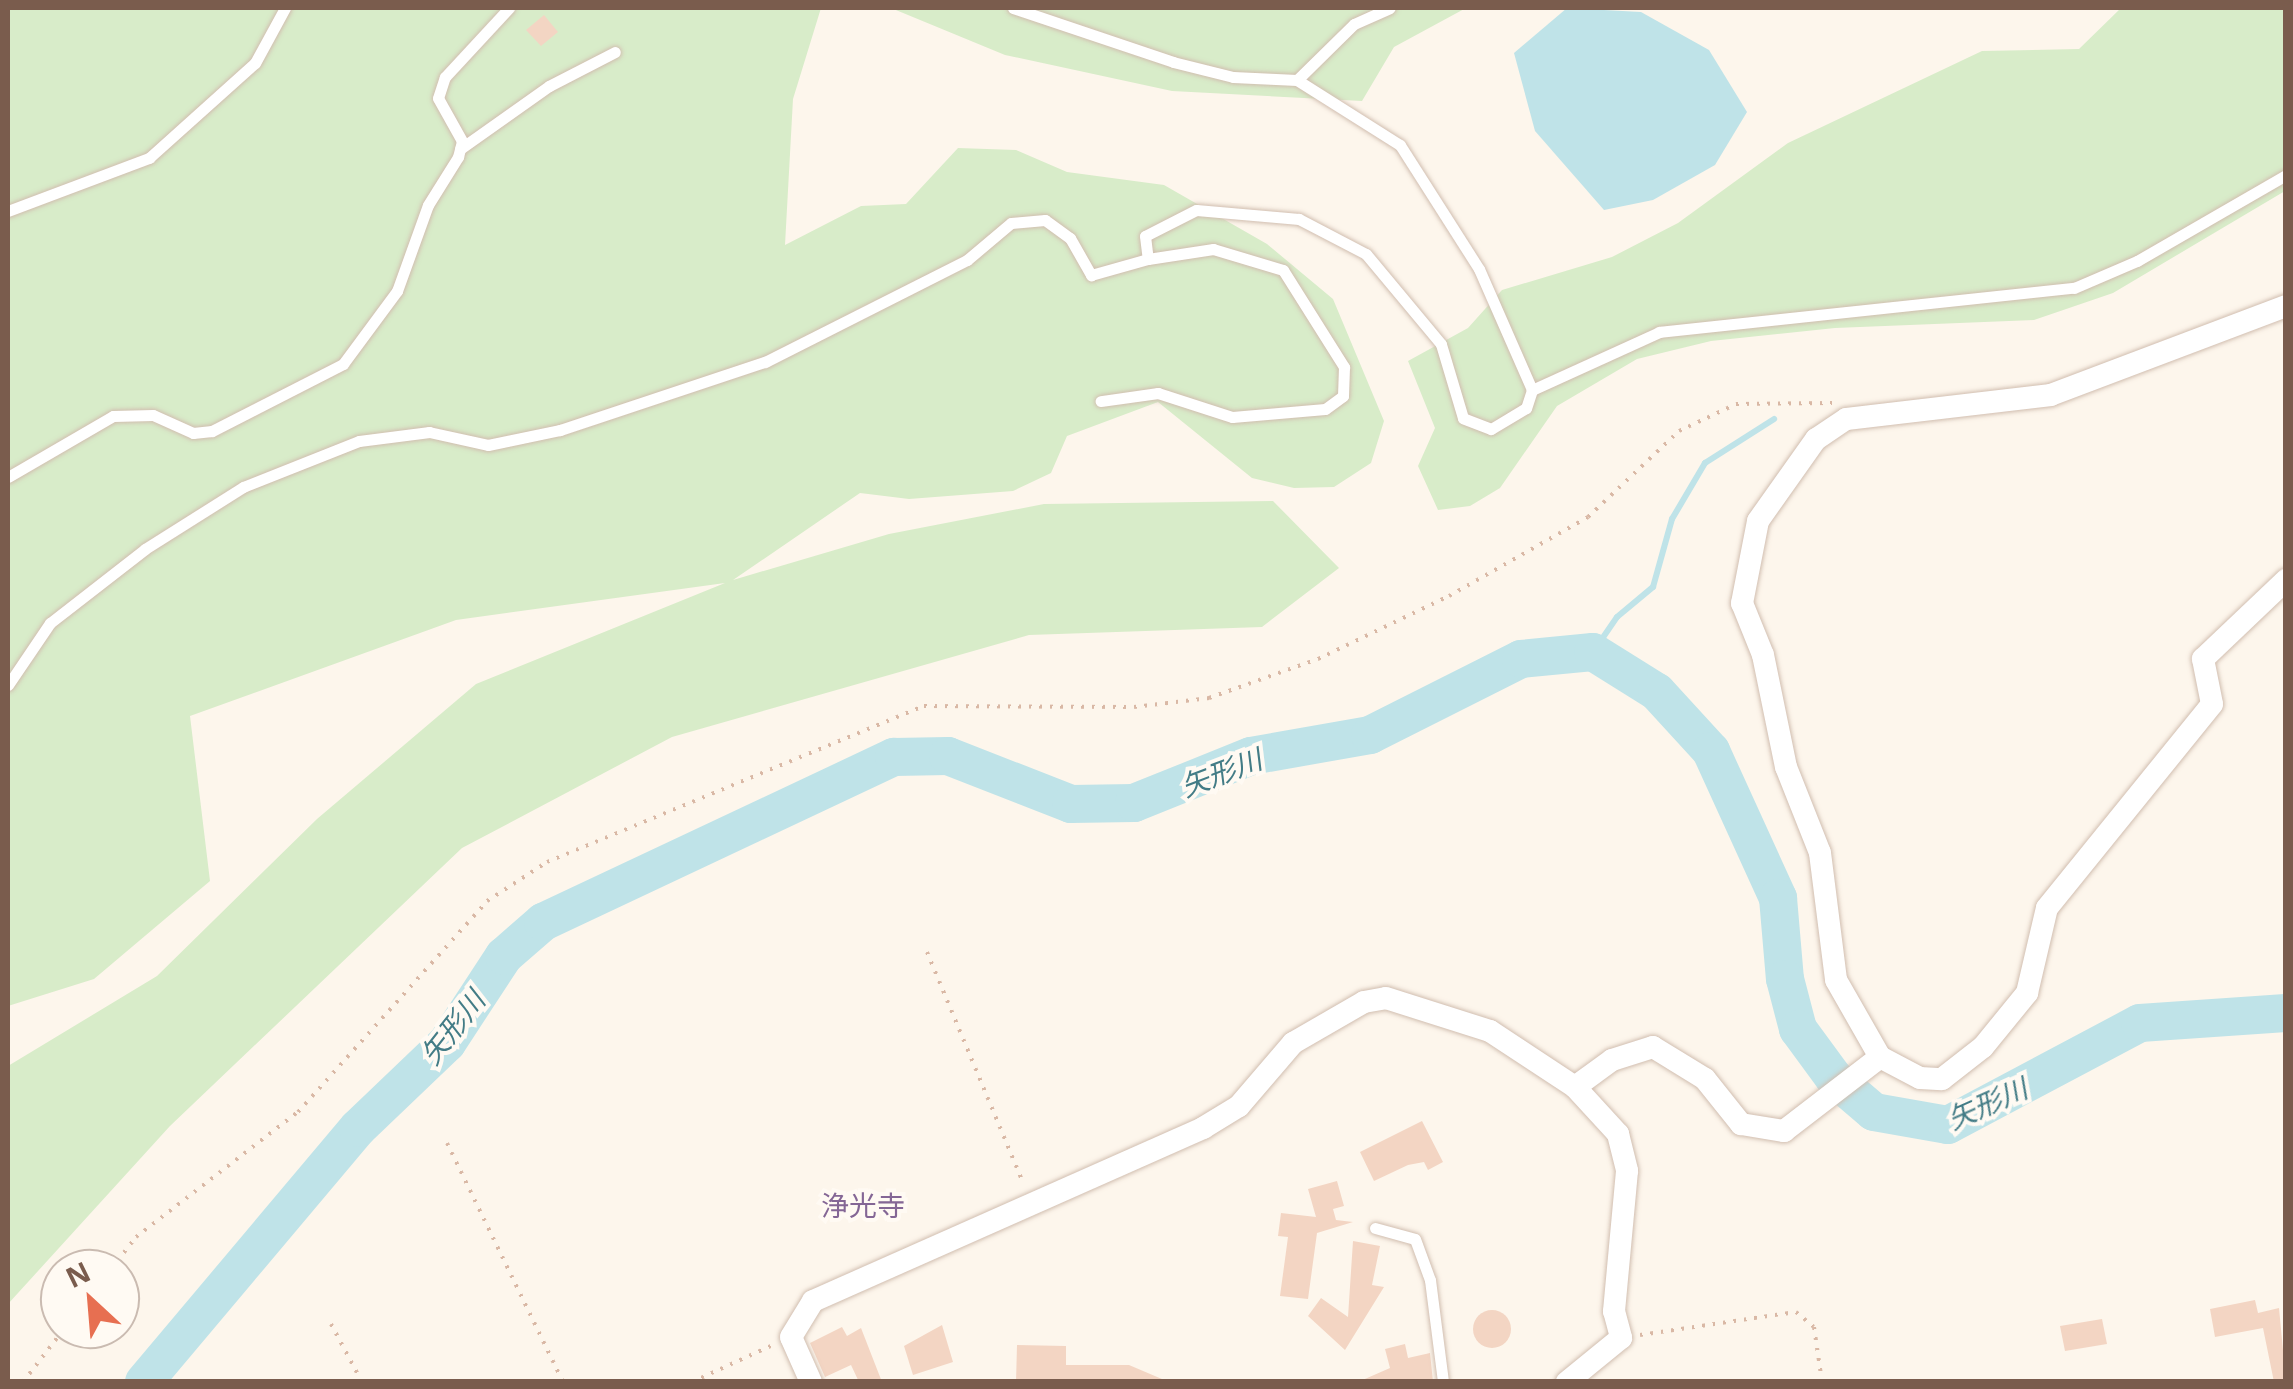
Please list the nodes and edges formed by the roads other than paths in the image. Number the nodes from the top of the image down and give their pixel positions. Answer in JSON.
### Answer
{"nodes":[{"id":1,"x":285,"y":8,"type":"edge"},
{"id":2,"x":509,"y":8,"type":"edge"},
{"id":3,"x":1013,"y":8,"type":"edge"},
{"id":4,"x":1390,"y":8,"type":"edge"},
{"id":5,"x":615,"y":52,"type":"dead end"},
{"id":6,"x":1297,"y":80,"type":"junction"},
{"id":7,"x":460,"y":149,"type":"junction"},
{"id":8,"x":2286,"y":175,"type":"edge"},
{"id":9,"x":8,"y":211,"type":"edge"},
{"id":10,"x":1148,"y":259,"type":"junction"},
{"id":11,"x":2286,"y":306,"type":"edge"},
{"id":12,"x":1532,"y":390,"type":"junction"},
{"id":13,"x":1101,"y":401,"type":"dead end"},
{"id":14,"x":8,"y":477,"type":"edge"},
{"id":15,"x":2286,"y":580,"type":"edge"},
{"id":16,"x":8,"y":685,"type":"edge"},
{"id":17,"x":1880,"y":1057,"type":"junction"},
{"id":18,"x":1575,"y":1087,"type":"junction"},
{"id":19,"x":1375,"y":1228,"type":"dead end"},
{"id":20,"x":811,"y":1382,"type":"edge"},
{"id":21,"x":1442,"y":1382,"type":"edge"},
{"id":22,"x":1567,"y":1382,"type":"edge"}],
"edges":[{"from":1,"to":9,"type":"lane"},
{"from":2,"to":7,"type":"lane"},
{"from":3,"to":6,"type":"lane"},
{"from":4,"to":6,"type":"lane"},
{"from":5,"to":7,"type":"lane"},
{"from":6,"to":12,"type":"lane"},
{"from":7,"to":14,"type":"lane"},
{"from":8,"to":12,"type":"lane"},
{"from":10,"to":12,"type":"lane"},
{"from":10,"to":13,"type":"lane"},
{"from":10,"to":16,"type":"lane"},
{"from":11,"to":17,"type":"street"},
{"from":15,"to":17,"type":"street"},
{"from":17,"to":18,"type":"street"},
{"from":18,"to":20,"type":"street"},
{"from":18,"to":22,"type":"street"},
{"from":19,"to":21,"type":"lane"}]}
